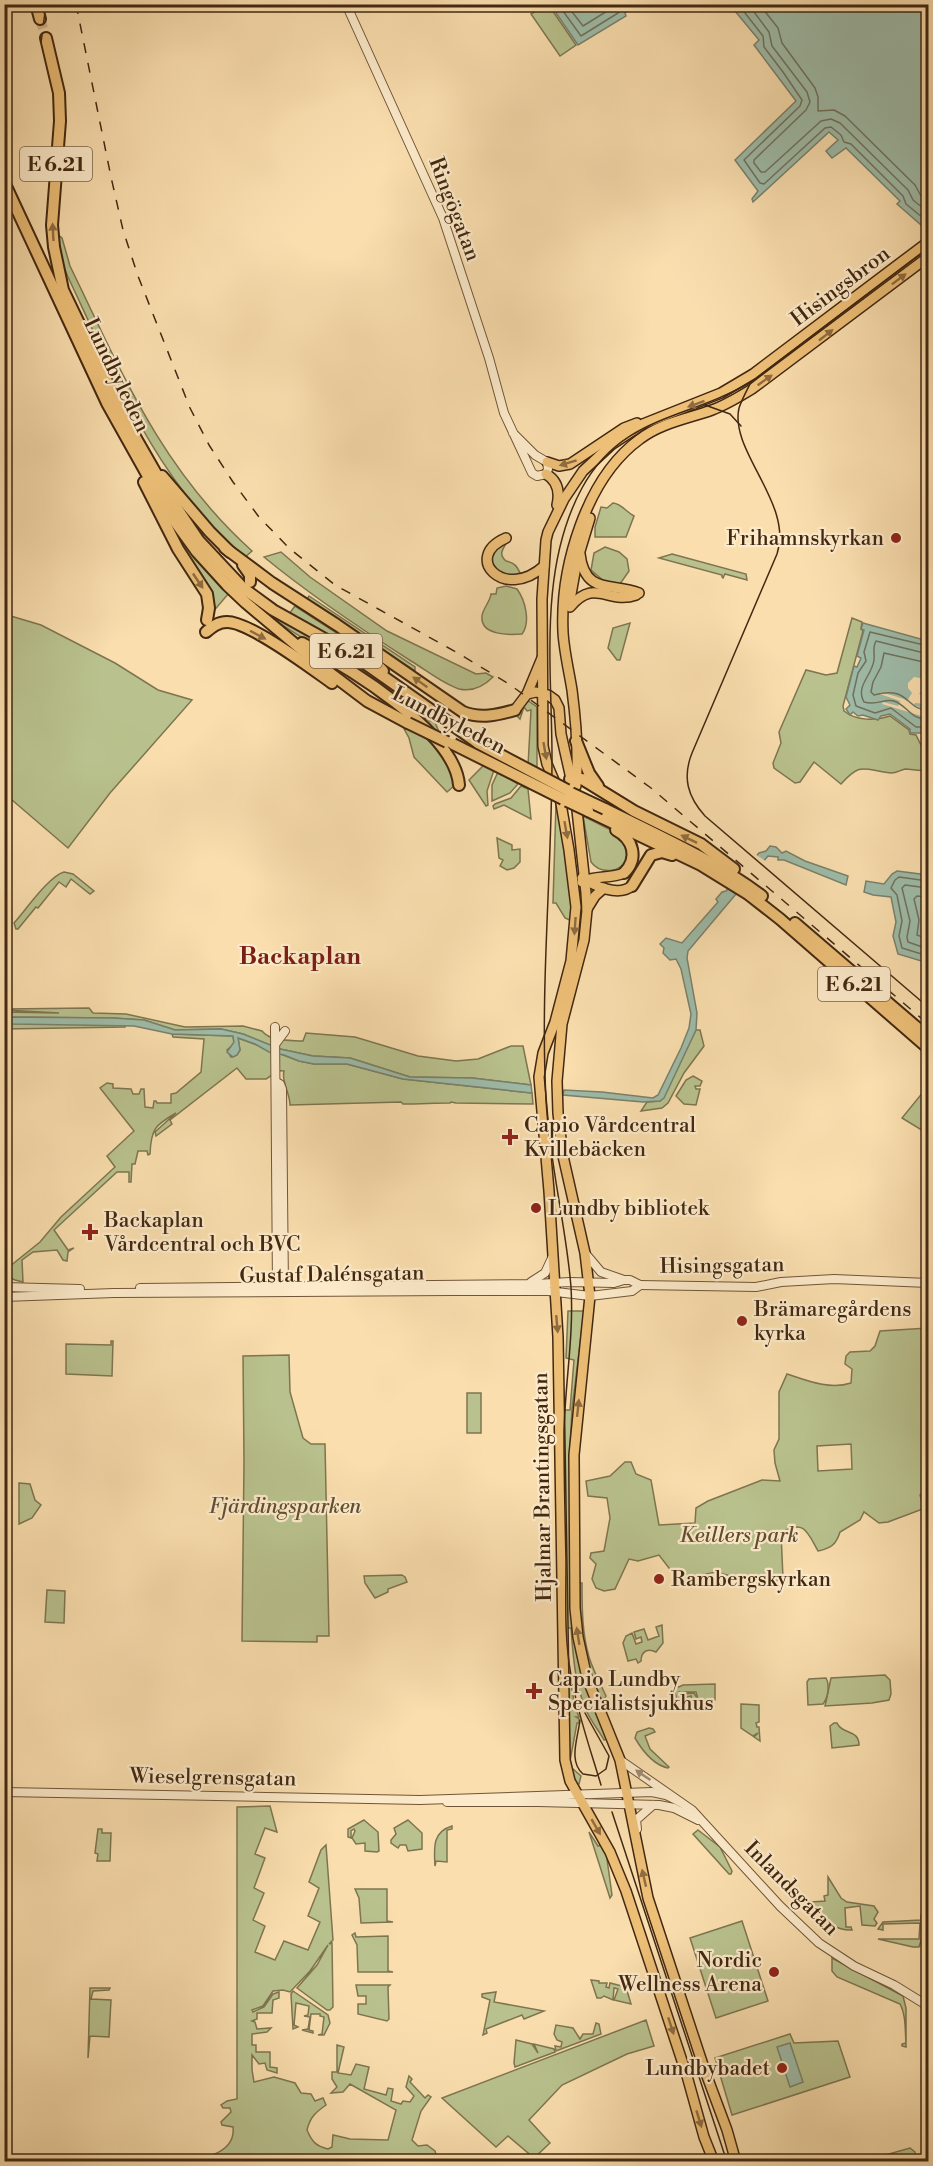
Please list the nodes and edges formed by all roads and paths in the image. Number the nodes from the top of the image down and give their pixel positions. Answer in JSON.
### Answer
{"nodes":[{"id":1,"x":36,"y":4,"type":"edge"},
{"id":2,"x":346,"y":4,"type":"edge"},
{"id":3,"x":40,"y":19,"type":"tunnel mouth"},
{"id":4,"x":46,"y":38,"type":"tunnel mouth"},
{"id":5,"x":4,"y":182,"type":"edge"},
{"id":6,"x":4,"y":197,"type":"edge"},
{"id":7,"x":928,"y":242,"type":"edge"},
{"id":8,"x":928,"y":257,"type":"edge"},
{"id":9,"x":85,"y":357,"type":"junction"},
{"id":10,"x":774,"y":360,"type":"joint"},
{"id":11,"x":782,"y":368,"type":"joint"},
{"id":12,"x":711,"y":410,"type":"junction"},
{"id":13,"x":657,"y":418,"type":"junction"},
{"id":14,"x":513,"y":433,"type":"junction"},
{"id":15,"x":125,"y":437,"type":"junction"},
{"id":16,"x":143,"y":453,"type":"junction"},
{"id":17,"x":547,"y":462,"type":"junction"},
{"id":18,"x":546,"y":474,"type":"junction"},
{"id":19,"x":554,"y":518,"type":"junction"},
{"id":20,"x":506,"y":538,"type":"dead end"},
{"id":21,"x":225,"y":548,"type":"junction"},
{"id":22,"x":579,"y":551,"type":"junction"},
{"id":23,"x":544,"y":566,"type":"junction"},
{"id":24,"x":568,"y":609,"type":"junction"},
{"id":25,"x":563,"y":622,"type":"junction"},
{"id":26,"x":281,"y":632,"type":"junction"},
{"id":27,"x":543,"y":656,"type":"junction"},
{"id":28,"x":397,"y":686,"type":"junction"},
{"id":29,"x":543,"y":693,"type":"junction"},
{"id":30,"x":527,"y":694,"type":"junction"},
{"id":31,"x":367,"y":701,"type":"junction"},
{"id":32,"x":515,"y":710,"type":"joint"},
{"id":33,"x":576,"y":741,"type":"junction"},
{"id":34,"x":574,"y":779,"type":"junction"},
{"id":35,"x":459,"y":785,"type":"dead end"},
{"id":36,"x":602,"y":791,"type":"junction"},
{"id":37,"x":559,"y":792,"type":"junction"},
{"id":38,"x":604,"y":816,"type":"junction"},
{"id":39,"x":569,"y":849,"type":"junction"},
{"id":40,"x":583,"y":863,"type":"junction"},
{"id":41,"x":624,"y":873,"type":"joint"},
{"id":42,"x":716,"y":874,"type":"junction"},
{"id":43,"x":611,"y":877,"type":"junction"},
{"id":44,"x":734,"y":877,"type":"junction"},
{"id":45,"x":585,"y":880,"type":"junction"},
{"id":46,"x":632,"y":885,"type":"joint"},
{"id":47,"x":604,"y":888,"type":"junction"},
{"id":48,"x":750,"y":889,"type":"junction"},
{"id":49,"x":575,"y":890,"type":"junction"},
{"id":50,"x":587,"y":910,"type":"junction"},
{"id":51,"x":275,"y":1027,"type":"dead end"},
{"id":52,"x":285,"y":1031,"type":"dead end"},
{"id":53,"x":928,"y":1037,"type":"edge"},
{"id":54,"x":276,"y":1043,"type":"junction"},
{"id":55,"x":928,"y":1048,"type":"edge"},
{"id":56,"x":553,"y":1254,"type":"junction"},
{"id":57,"x":585,"y":1254,"type":"junction"},
{"id":58,"x":624,"y":1280,"type":"junction"},
{"id":59,"x":589,"y":1282,"type":"junction"},
{"id":60,"x":530,"y":1283,"type":"junction"},
{"id":61,"x":928,"y":1283,"type":"edge"},
{"id":62,"x":640,"y":1285,"type":"junction"},
{"id":63,"x":4,"y":1287,"type":"edge"},
{"id":64,"x":555,"y":1287,"type":"junction"},
{"id":65,"x":281,"y":1290,"type":"junction"},
{"id":66,"x":590,"y":1296,"type":"junction"},
{"id":67,"x":4,"y":1297,"type":"edge"},
{"id":68,"x":620,"y":1760,"type":"junction"},
{"id":69,"x":4,"y":1792,"type":"edge"},
{"id":70,"x":627,"y":1792,"type":"junction"},
{"id":71,"x":577,"y":1794,"type":"junction"},
{"id":72,"x":466,"y":1800,"type":"junction"},
{"id":73,"x":680,"y":1802,"type":"junction"},
{"id":74,"x":582,"y":1803,"type":"junction"},
{"id":75,"x":629,"y":1804,"type":"junction"},
{"id":76,"x":653,"y":1804,"type":"junction"},
{"id":77,"x":700,"y":1820,"type":"junction"},
{"id":78,"x":637,"y":1849,"type":"junction"},
{"id":79,"x":928,"y":2006,"type":"edge"},
{"id":80,"x":714,"y":2162,"type":"edge"},
{"id":81,"x":736,"y":2162,"type":"edge"}],
"edges":[{"from":1,"to":3,"type":"highway"},
{"from":2,"to":14,"type":"street","name":"Ringögatan"},
{"from":16,"to":4,"type":"highway","name":"Lundbyleden","number":"E 6.21","one_way":true},
{"from":5,"to":9,"type":"highway","name":"Lundbyleden","number":"E 6.21"},
{"from":6,"to":9,"type":"highway","number":"E 6.21"},
{"from":7,"to":10,"type":"main road","name":"Hisingsbron"},
{"from":11,"to":8,"type":"main road","name":"Hisingsbron","one_way":true},
{"from":9,"to":15,"type":"highway","name":"Lundbyleden","number":"E 6.21"},
{"from":10,"to":13,"type":"main road","name":"Hjalmar Brantingsgatan","one_way":true},
{"from":12,"to":11,"type":"main road","name":"Hjalmar Brantingsgatan","one_way":true},
{"from":12,"to":22,"type":"main road"},
{"from":12,"to":25,"type":"main road","name":"Hjalmar Brantingsgatan"},
{"from":13,"to":17,"type":"main road","one_way":true},
{"from":13,"to":19,"type":"main road","name":"Hjalmar Brantingsgatan"},
{"from":14,"to":17,"type":"street","name":"Ringögatan"},
{"from":14,"to":18,"type":"street","name":"Ringögatan"},
{"from":15,"to":26,"type":"highway","name":"Lundbyleden","number":"E 6.21"},
{"from":15,"to":31,"type":"highway","one_way":true},
{"from":16,"to":21,"type":"highway"},
{"from":16,"to":28,"type":"highway","name":"Lundbyleden","number":"E 6.21"},
{"from":17,"to":18,"type":"street"},
{"from":18,"to":19,"type":"main road"},
{"from":19,"to":23,"type":"main road","name":"Hjalmar Brantingsgatan"},
{"from":20,"to":23,"type":"main road"},
{"from":21,"to":28,"type":"highway"},
{"from":32,"to":21,"type":"highway","one_way":true},
{"from":22,"to":24,"type":"main road"},
{"from":22,"to":24,"type":"main road"},
{"from":23,"to":27,"type":"main road","name":"Hjalmar Brantingsgatan"},
{"from":24,"to":25,"type":"main road"},
{"from":25,"to":33,"type":"main road","name":"Hjalmar Brantingsgatan"},
{"from":26,"to":31,"type":"highway","name":"Lundbyleden","number":"E 6.21"},
{"from":26,"to":35,"type":"highway"},
{"from":27,"to":29,"type":"main road","name":"Hjalmar Brantingsgatan"},
{"from":27,"to":30,"type":"main road"},
{"from":28,"to":38,"type":"highway","name":"Lundbyleden","number":"E 6.21","bridge":true},
{"from":29,"to":30,"type":"main road"},
{"from":29,"to":34,"type":"main road","name":"Hjalmar Brantingsgatan"},
{"from":29,"to":37,"type":"main road","name":"Hjalmar Brantingsgatan","one_way":true},
{"from":30,"to":32,"type":"main road"},
{"from":31,"to":38,"type":"highway","name":"Lundbyleden","number":"E 6.21","bridge":true},
{"from":33,"to":34,"type":"main road","name":"Hjalmar Brantingsgatan"},
{"from":33,"to":36,"type":"highway"},
{"from":34,"to":36,"type":"highway"},
{"from":34,"to":37,"type":"main road"},
{"from":34,"to":40,"type":"main road","name":"Hjalmar Brantingsgatan"},
{"from":44,"to":36,"type":"highway","one_way":true},
{"from":37,"to":39,"type":"main road","name":"Hjalmar Brantingsgatan","one_way":true},
{"from":38,"to":41,"type":"highway"},
{"from":38,"to":42,"type":"highway","name":"Lundbyleden","number":"E 6.21"},
{"from":38,"to":44,"type":"highway","name":"Lundbyleden","number":"E 6.21"},
{"from":39,"to":45,"type":"main road"},
{"from":39,"to":49,"type":"main road","name":"Hjalmar Brantingsgatan"},
{"from":40,"to":43,"type":"main road"},
{"from":40,"to":45,"type":"main road","name":"Hjalmar Brantingsgatan"},
{"from":41,"to":43,"type":"main road"},
{"from":42,"to":44,"type":"highway","name":"Lundbyleden","number":"E 6.21"},
{"from":42,"to":46,"type":"highway"},
{"from":43,"to":45,"type":"main road"},
{"from":44,"to":48,"type":"highway","name":"Lundbyleden","number":"E 6.21"},
{"from":45,"to":47,"type":"main road"},
{"from":45,"to":49,"type":"main road"},
{"from":45,"to":50,"type":"main road","name":"Hjalmar Brantingsgatan"},
{"from":46,"to":47,"type":"main road"},
{"from":47,"to":50,"type":"main road"},
{"from":48,"to":53,"type":"highway","name":"Lundbyleden","number":"E 6.21"},
{"from":48,"to":55,"type":"highway","name":"Lundbyleden","number":"E 6.21"},
{"from":49,"to":56,"type":"main road","name":"Hjalmar Brantingsgatan","one_way":true},
{"from":50,"to":57,"type":"main road","name":"Hjalmar Brantingsgatan"},
{"from":51,"to":54,"type":"street"},
{"from":52,"to":54,"type":"street"},
{"from":54,"to":65,"type":"street"},
{"from":56,"to":60,"type":"street"},
{"from":56,"to":64,"type":"main road","name":"Hjalmar Brantingsgatan"},
{"from":57,"to":58,"type":"street","name":"Gustaf Dalénsgatan"},
{"from":57,"to":59,"type":"main road","name":"Hjalmar Brantingsgatan"},
{"from":58,"to":59,"type":"street","name":"Gustaf Dalénsgatan"},
{"from":58,"to":62,"type":"street","name":"Gustaf Dalénsgatan"},
{"from":59,"to":64,"type":"street","name":"Gustaf Dalénsgatan"},
{"from":59,"to":66,"type":"main road","name":"Hjalmar Brantingsgatan"},
{"from":60,"to":64,"type":"street","name":"Gustaf Dalénsgatan"},
{"from":60,"to":65,"type":"street","name":"Gustaf Dalénsgatan"},
{"from":61,"to":62,"type":"street","name":"Hisingsgatan"},
{"from":62,"to":66,"type":"street","name":"Gustaf Dalénsgatan"},
{"from":63,"to":65,"type":"street","name":"Gustaf Dalénsgatan"},
{"from":64,"to":65,"type":"street","name":"Gustaf Dalénsgatan"},
{"from":64,"to":66,"type":"street","name":"Gustaf Dalénsgatan"},
{"from":64,"to":71,"type":"main road","name":"Hjalmar Brantingsgatan","one_way":true},
{"from":65,"to":67,"type":"street","name":"Gustaf Dalénsgatan"},
{"from":68,"to":66,"type":"main road","name":"Hjalmar Brantingsgatan","one_way":true},
{"from":68,"to":70,"type":"main road","name":"Hjalmar Brantingsgatan"},
{"from":73,"to":68,"type":"street","name":"Inlandsgatan","one_way":true},
{"from":69,"to":72,"type":"street","name":"Wieselgrensgatan"},
{"from":70,"to":71,"type":"street","name":"Inlandsgatan"},
{"from":70,"to":73,"type":"street","name":"Inlandsgatan"},
{"from":70,"to":75,"type":"main road","name":"Hjalmar Brantingsgatan"},
{"from":71,"to":72,"type":"street","name":"Inlandsgatan"},
{"from":71,"to":74,"type":"main road","name":"Hjalmar Brantingsgatan"},
{"from":72,"to":74,"type":"street","name":"Inlandsgatan"},
{"from":73,"to":77,"type":"street","name":"Inlandsgatan"},
{"from":74,"to":75,"type":"street","name":"Inlandsgatan"},
{"from":74,"to":80,"type":"main road","name":"Hjalmar Brantingsgatan","one_way":true},
{"from":75,"to":76,"type":"street","name":"Inlandsgatan"},
{"from":75,"to":78,"type":"main road","name":"Hjalmar Brantingsgatan"},
{"from":76,"to":77,"type":"street","name":"Inlandsgatan"},
{"from":76,"to":78,"type":"street"},
{"from":77,"to":79,"type":"street","name":"Inlandsgatan"},
{"from":81,"to":78,"type":"main road","name":"Hjalmar Brantingsgatan","one_way":true}]}
